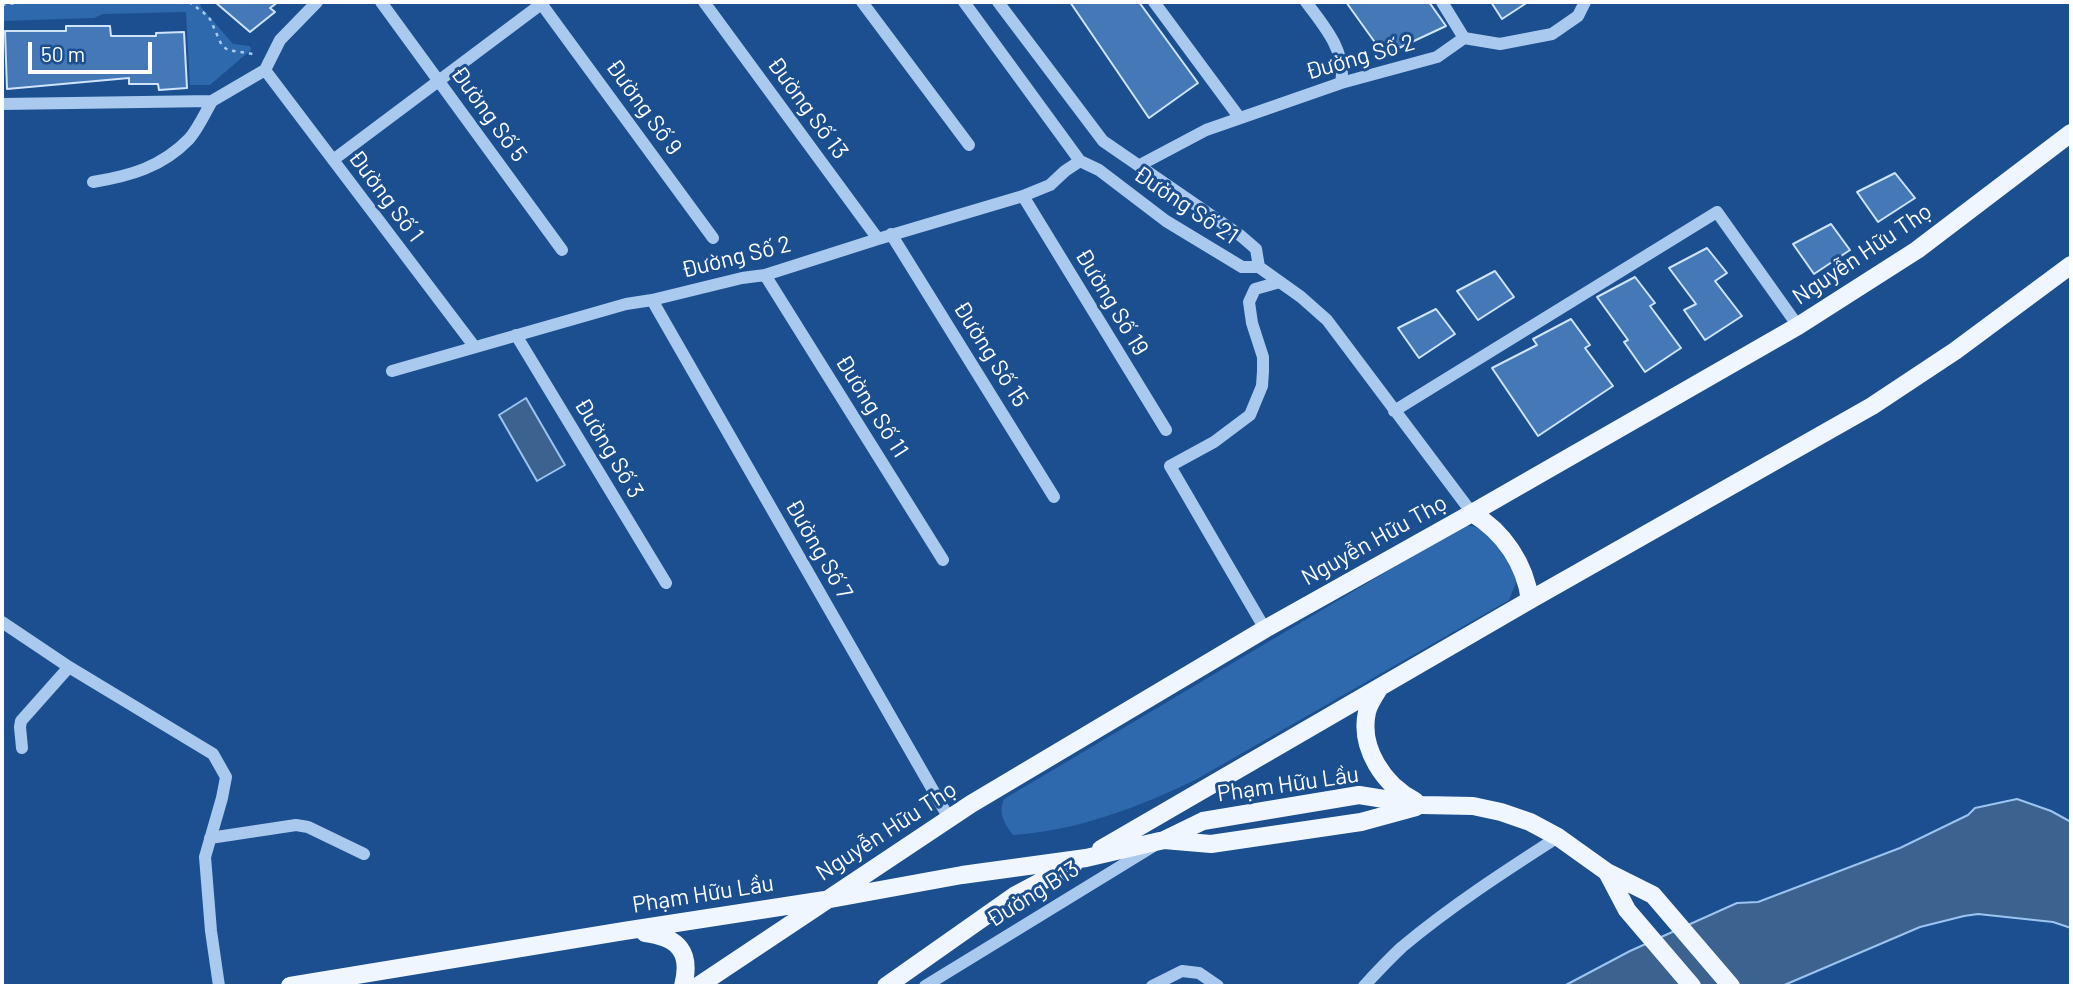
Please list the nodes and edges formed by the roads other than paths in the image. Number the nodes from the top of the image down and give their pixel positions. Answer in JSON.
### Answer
{"nodes":[{"id":1,"x":317,"y":2,"type":"edge"},
{"id":2,"x":381,"y":2,"type":"edge"},
{"id":3,"x":542,"y":2,"type":"edge"},
{"id":4,"x":704,"y":2,"type":"edge"},
{"id":5,"x":862,"y":2,"type":"edge"},
{"id":6,"x":964,"y":2,"type":"edge"},
{"id":7,"x":999,"y":2,"type":"edge"},
{"id":8,"x":1154,"y":2,"type":"edge"},
{"id":9,"x":1306,"y":2,"type":"edge"},
{"id":10,"x":1442,"y":2,"type":"edge"},
{"id":11,"x":1585,"y":2,"type":"edge"},
{"id":12,"x":1464,"y":38,"type":"junction"},
{"id":13,"x":265,"y":70,"type":"junction"},
{"id":14,"x":439,"y":81,"type":"junction"},
{"id":15,"x":1341,"y":83,"type":"junction"},
{"id":16,"x":212,"y":101,"type":"junction"},
{"id":17,"x":2,"y":104,"type":"edge"},
{"id":18,"x":1239,"y":117,"type":"junction"},
{"id":19,"x":2071,"y":133,"type":"edge"},
{"id":20,"x":969,"y":145,"type":"dead end"},
{"id":21,"x":333,"y":160,"type":"junction"},
{"id":22,"x":1080,"y":160,"type":"junction"},
{"id":23,"x":1140,"y":165,"type":"junction"},
{"id":24,"x":93,"y":182,"type":"dead end"},
{"id":25,"x":1023,"y":196,"type":"junction"},
{"id":26,"x":891,"y":234,"type":"junction"},
{"id":27,"x":713,"y":237,"type":"dead end"},
{"id":28,"x":878,"y":239,"type":"junction"},
{"id":29,"x":562,"y":250,"type":"dead end"},
{"id":30,"x":2071,"y":265,"type":"edge"},
{"id":31,"x":1259,"y":267,"type":"junction"},
{"id":32,"x":765,"y":275,"type":"junction"},
{"id":33,"x":1280,"y":282,"type":"junction"},
{"id":34,"x":652,"y":300,"type":"junction"},
{"id":35,"x":1798,"y":326,"type":"junction"},
{"id":36,"x":516,"y":335,"type":"junction"},
{"id":37,"x":474,"y":346,"type":"junction"},
{"id":38,"x":392,"y":371,"type":"dead end"},
{"id":39,"x":1394,"y":411,"type":"junction"},
{"id":40,"x":1166,"y":430,"type":"dead end"},
{"id":41,"x":1054,"y":497,"type":"dead end"},
{"id":42,"x":1472,"y":513,"type":"junction"},
{"id":43,"x":943,"y":560,"type":"dead end"},
{"id":44,"x":666,"y":583,"type":"dead end"},
{"id":45,"x":1530,"y":600,"type":"junction"},
{"id":46,"x":2,"y":622,"type":"edge"},
{"id":47,"x":1265,"y":629,"type":"junction"},
{"id":48,"x":69,"y":667,"type":"junction"},
{"id":49,"x":1380,"y":687,"type":"junction"},
{"id":50,"x":22,"y":748,"type":"dead end"},
{"id":51,"x":1422,"y":805,"type":"junction"},
{"id":52,"x":950,"y":820,"type":"junction"},
{"id":53,"x":1559,"y":837,"type":"junction"},
{"id":54,"x":210,"y":838,"type":"junction"},
{"id":55,"x":1164,"y":840,"type":"junction"},
{"id":56,"x":364,"y":854,"type":"dead end"},
{"id":57,"x":1086,"y":858,"type":"junction"},
{"id":58,"x":1607,"y":872,"type":"junction"},
{"id":59,"x":825,"y":900,"type":"junction"},
{"id":60,"x":624,"y":931,"type":"junction"},
{"id":61,"x":219,"y":986,"type":"edge"},
{"id":62,"x":290,"y":986,"type":"edge"},
{"id":63,"x":683,"y":986,"type":"edge"},
{"id":64,"x":698,"y":986,"type":"edge"},
{"id":65,"x":886,"y":986,"type":"edge"},
{"id":66,"x":925,"y":986,"type":"edge"},
{"id":67,"x":1152,"y":986,"type":"edge"},
{"id":68,"x":1219,"y":986,"type":"edge"},
{"id":69,"x":1364,"y":986,"type":"edge"},
{"id":70,"x":1692,"y":986,"type":"edge"},
{"id":71,"x":1731,"y":986,"type":"edge"}],
"edges":[{"from":1,"to":13,"type":"street"},
{"from":2,"to":14,"type":"street","name":"Đường Số 5"},
{"from":3,"to":14,"type":"street"},
{"from":3,"to":27,"type":"street","name":"Đường Số 9"},
{"from":4,"to":28,"type":"street","name":"Đường Số 13"},
{"from":5,"to":20,"type":"street"},
{"from":6,"to":22,"type":"street","name":"Đường Số 21"},
{"from":7,"to":23,"type":"street","name":"Đường Số 21"},
{"from":8,"to":18,"type":"street"},
{"from":9,"to":15,"type":"street"},
{"from":10,"to":12,"type":"street"},
{"from":11,"to":12,"type":"street"},
{"from":12,"to":15,"type":"street","name":"Đường Số 2"},
{"from":13,"to":16,"type":"street"},
{"from":13,"to":21,"type":"street","name":"Đường Số 1"},
{"from":14,"to":21,"type":"street"},
{"from":14,"to":29,"type":"street","name":"Đường Số 5"},
{"from":15,"to":18,"type":"street","name":"Đường Số 2"},
{"from":16,"to":17,"type":"street"},
{"from":16,"to":24,"type":"street"},
{"from":18,"to":23,"type":"street","name":"Đường Số 2"},
{"from":19,"to":35,"type":"main road","name":"Nguyễn Hữu Thọ"},
{"from":21,"to":37,"type":"street","name":"Đường Số 1"},
{"from":22,"to":25,"type":"street","name":"Đường Số 2"},
{"from":22,"to":31,"type":"street","name":"Đường Số 21"},
{"from":23,"to":31,"type":"street","name":"Đường Số 21"},
{"from":25,"to":26,"type":"street","name":"Đường Số 2"},
{"from":25,"to":40,"type":"street","name":"Đường Số 19"},
{"from":26,"to":28,"type":"street","name":"Đường Số 2"},
{"from":26,"to":41,"type":"street","name":"Đường Số 15"},
{"from":28,"to":32,"type":"street","name":"Đường Số 2"},
{"from":30,"to":45,"type":"main road"},
{"from":31,"to":33,"type":"street"},
{"from":32,"to":34,"type":"street","name":"Đường Số 2"},
{"from":32,"to":43,"type":"street","name":"Đường Số 11"},
{"from":33,"to":39,"type":"street"},
{"from":33,"to":47,"type":"street"},
{"from":34,"to":36,"type":"street","name":"Đường Số 2"},
{"from":34,"to":52,"type":"street","name":"Đường Số 7"},
{"from":35,"to":39,"type":"street"},
{"from":35,"to":42,"type":"main road","name":"Nguyễn Hữu Thọ"},
{"from":36,"to":37,"type":"street","name":"Đường Số 2"},
{"from":36,"to":44,"type":"street","name":"Đường Số 3"},
{"from":37,"to":38,"type":"street","name":"Đường Số 2"},
{"from":39,"to":42,"type":"street"},
{"from":42,"to":45,"type":"main road"},
{"from":42,"to":47,"type":"main road","name":"Nguyễn Hữu Thọ"},
{"from":45,"to":49,"type":"main road"},
{"from":46,"to":48,"type":"street"},
{"from":47,"to":52,"type":"main road","name":"Nguyễn Hữu Thọ"},
{"from":48,"to":50,"type":"street"},
{"from":48,"to":54,"type":"street"},
{"from":49,"to":51,"type":"main road"},
{"from":49,"to":57,"type":"main road"},
{"from":51,"to":53,"type":"main road","name":"Phạm Hữu Lầu"},
{"from":51,"to":55,"type":"main road","name":"Phạm Hữu Lầu"},
{"from":51,"to":55,"type":"main road","name":"Phạm Hữu Lầu"},
{"from":52,"to":59,"type":"main road","name":"Nguyễn Hữu Thọ"},
{"from":53,"to":58,"type":"main road","name":"Phạm Hữu Lầu"},
{"from":53,"to":69,"type":"street"},
{"from":54,"to":56,"type":"street"},
{"from":54,"to":61,"type":"street"},
{"from":55,"to":57,"type":"main road","name":"Phạm Hữu Lầu"},
{"from":55,"to":66,"type":"street","name":"Đường B13"},
{"from":57,"to":59,"type":"main road","name":"Phạm Hữu Lầu"},
{"from":57,"to":65,"type":"main road"},
{"from":58,"to":70,"type":"main road","name":"Phạm Hữu Lầu"},
{"from":58,"to":71,"type":"main road","name":"Phạm Hữu Lầu"},
{"from":59,"to":60,"type":"main road","name":"Phạm Hữu Lầu"},
{"from":59,"to":64,"type":"main road","name":"Nguyễn Hữu Thọ"},
{"from":60,"to":62,"type":"main road","name":"Phạm Hữu Lầu"},
{"from":60,"to":63,"type":"main road"},
{"from":67,"to":68,"type":"street"}]}
